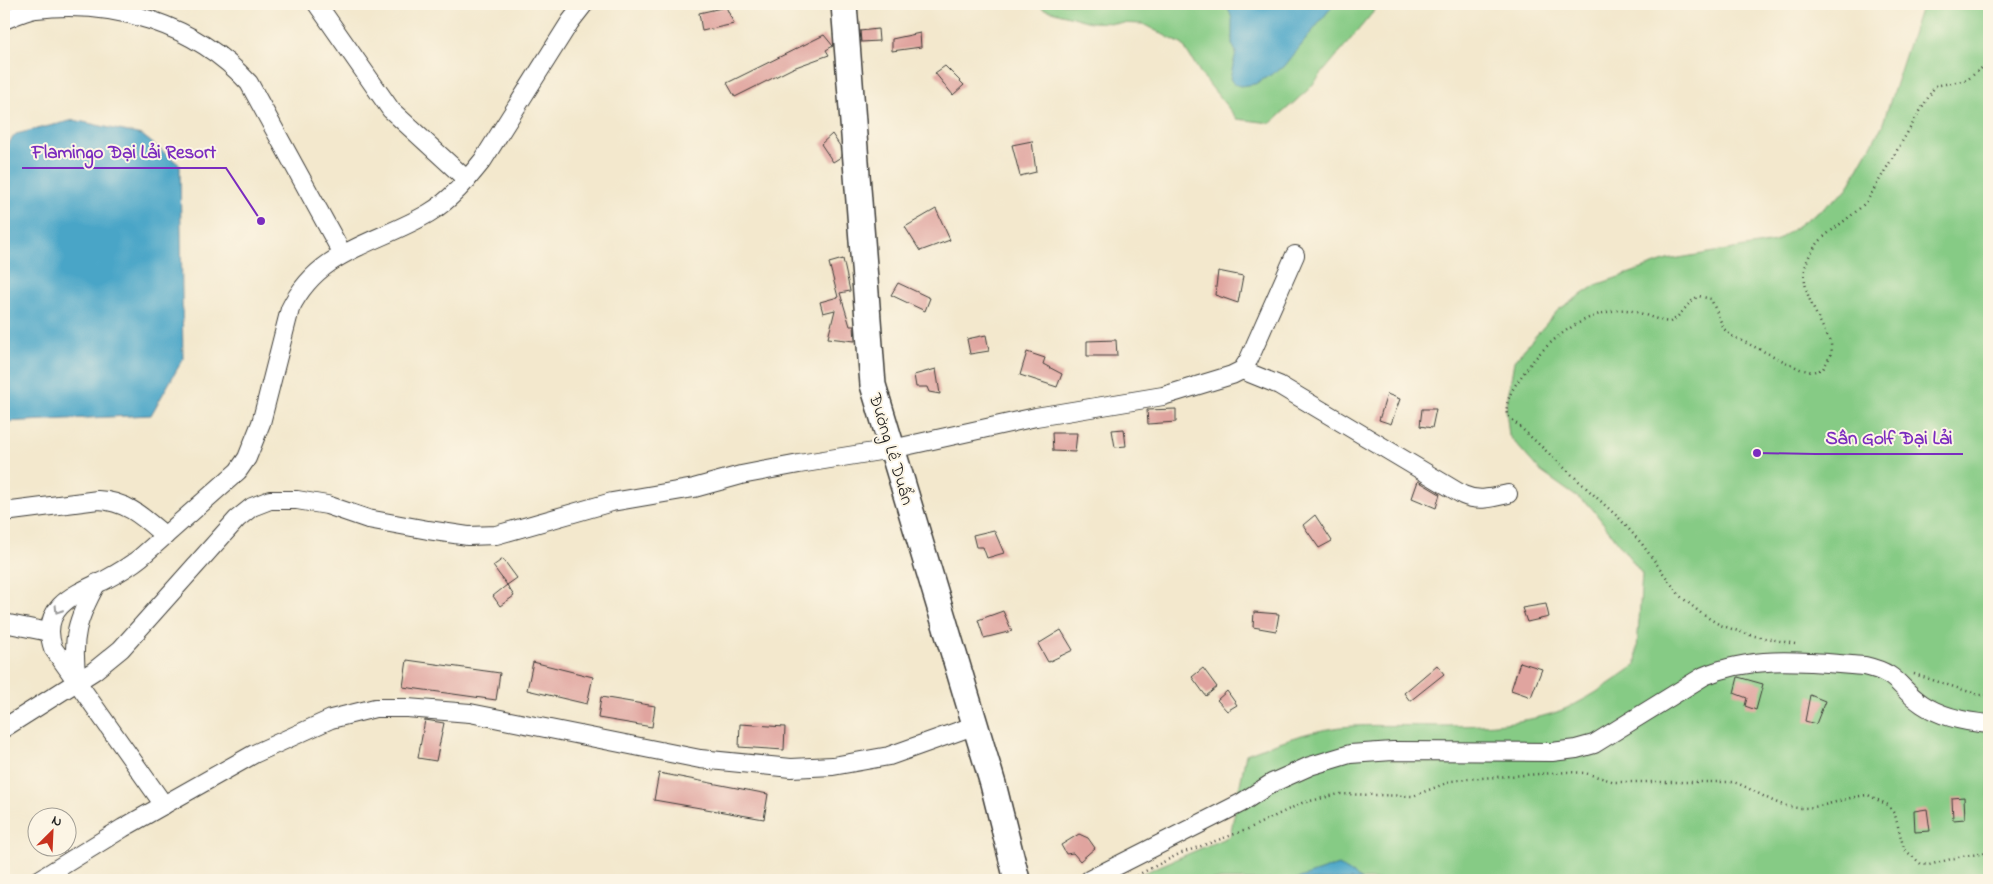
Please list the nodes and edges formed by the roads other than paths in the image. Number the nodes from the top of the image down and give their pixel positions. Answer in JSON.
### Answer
{"nodes":[{"id":1,"x":316,"y":4,"type":"edge"},
{"id":2,"x":584,"y":4,"type":"edge"},
{"id":3,"x":844,"y":4,"type":"edge"},
{"id":4,"x":4,"y":20,"type":"edge"},
{"id":5,"x":467,"y":180,"type":"junction"},
{"id":6,"x":342,"y":253,"type":"junction"},
{"id":7,"x":1295,"y":255,"type":"dead end"},
{"id":8,"x":1242,"y":370,"type":"junction"},
{"id":9,"x":892,"y":449,"type":"junction"},
{"id":10,"x":1508,"y":494,"type":"dead end"},
{"id":11,"x":4,"y":512,"type":"edge"},
{"id":12,"x":165,"y":536,"type":"junction"},
{"id":13,"x":97,"y":583,"type":"junction"},
{"id":14,"x":4,"y":622,"type":"edge"},
{"id":15,"x":49,"y":632,"type":"junction"},
{"id":16,"x":77,"y":681,"type":"junction"},
{"id":17,"x":1989,"y":724,"type":"edge"},
{"id":18,"x":976,"y":725,"type":"junction"},
{"id":19,"x":4,"y":728,"type":"edge"},
{"id":20,"x":164,"y":805,"type":"junction"},
{"id":21,"x":39,"y":880,"type":"edge"},
{"id":22,"x":1017,"y":880,"type":"edge"},
{"id":23,"x":1090,"y":880,"type":"edge"}],
"edges":[{"from":1,"to":5,"type":"street"},
{"from":2,"to":5,"type":"street"},
{"from":3,"to":9,"type":"main road","name":"Đường Lê Duẩn"},
{"from":4,"to":6,"type":"street"},
{"from":5,"to":6,"type":"street"},
{"from":6,"to":12,"type":"street"},
{"from":7,"to":8,"type":"street"},
{"from":8,"to":9,"type":"street"},
{"from":8,"to":10,"type":"street"},
{"from":9,"to":16,"type":"street"},
{"from":9,"to":18,"type":"main road","name":"Đường Lê Duẩn"},
{"from":11,"to":12,"type":"street"},
{"from":12,"to":13,"type":"street"},
{"from":13,"to":15,"type":"street","one_way":true},
{"from":13,"to":16,"type":"street"},
{"from":14,"to":15,"type":"street"},
{"from":15,"to":16,"type":"street"},
{"from":16,"to":19,"type":"street"},
{"from":16,"to":20,"type":"street"},
{"from":17,"to":23,"type":"street"},
{"from":18,"to":20,"type":"street"},
{"from":18,"to":22,"type":"main road","name":"Đường Lê Duẩn"},
{"from":20,"to":21,"type":"street"}]}
